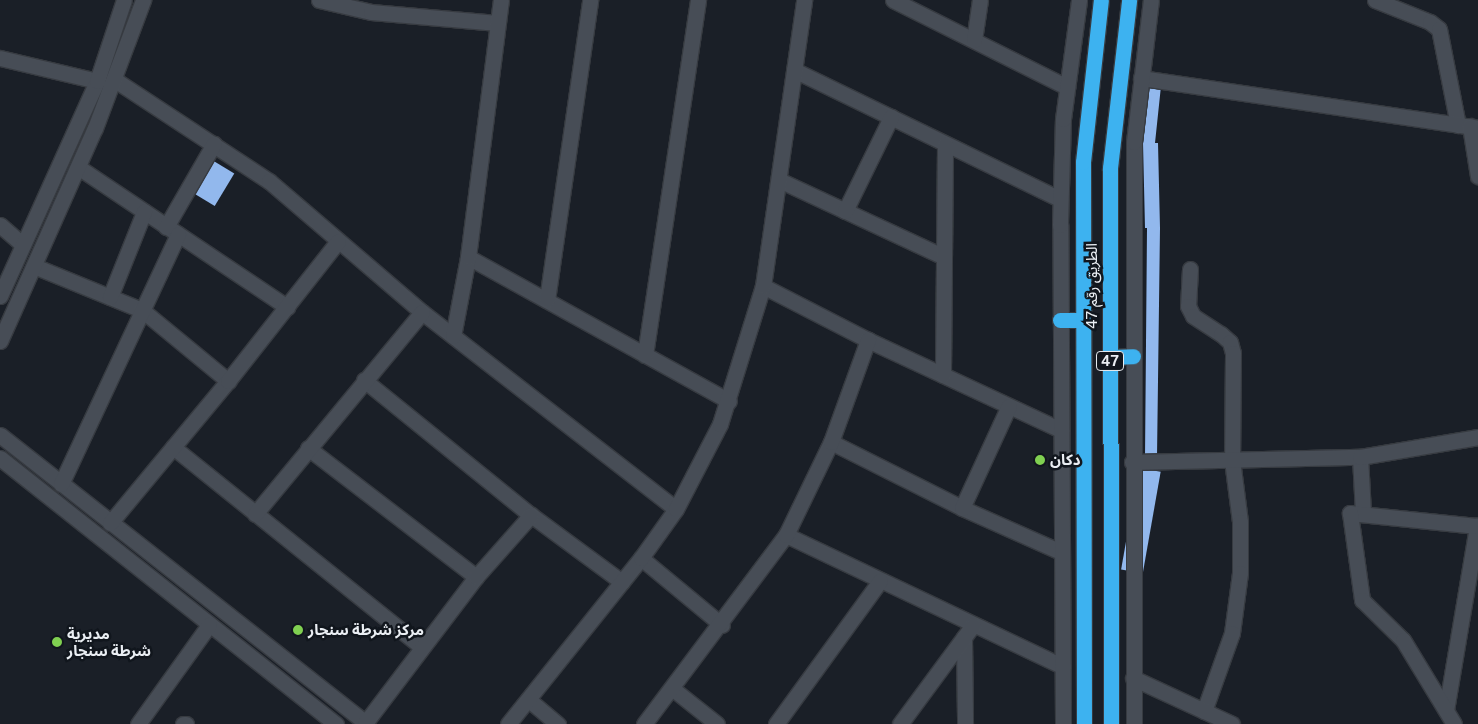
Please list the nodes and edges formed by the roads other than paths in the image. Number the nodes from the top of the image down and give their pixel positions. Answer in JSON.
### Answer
{"nodes":[{"id":1,"x":124,"y":0,"type":"edge"},
{"id":2,"x":143,"y":0,"type":"edge"},
{"id":3,"x":319,"y":0,"type":"edge"},
{"id":4,"x":501,"y":0,"type":"edge"},
{"id":5,"x":590,"y":0,"type":"edge"},
{"id":6,"x":698,"y":0,"type":"edge"},
{"id":7,"x":804,"y":0,"type":"edge"},
{"id":8,"x":893,"y":0,"type":"edge"},
{"id":9,"x":980,"y":0,"type":"edge"},
{"id":10,"x":1079,"y":0,"type":"edge"},
{"id":11,"x":1101,"y":0,"type":"edge"},
{"id":12,"x":1129,"y":0,"type":"edge"},
{"id":13,"x":1151,"y":0,"type":"edge"},
{"id":14,"x":1375,"y":0,"type":"edge"},
{"id":15,"x":373,"y":6,"type":"edge"},
{"id":16,"x":498,"y":24,"type":"junction"},
{"id":17,"x":974,"y":40,"type":"junction"},
{"id":18,"x":0,"y":58,"type":"edge"},
{"id":19,"x":794,"y":70,"type":"junction"},
{"id":20,"x":1141,"y":78,"type":"junction"},
{"id":21,"x":115,"y":80,"type":"junction"},
{"id":22,"x":97,"y":82,"type":"junction"},
{"id":23,"x":1067,"y":87,"type":"junction"},
{"id":24,"x":891,"y":117,"type":"junction"},
{"id":25,"x":1468,"y":127,"type":"edge"},
{"id":26,"x":214,"y":144,"type":"junction"},
{"id":27,"x":945,"y":144,"type":"junction"},
{"id":28,"x":78,"y":167,"type":"junction"},
{"id":29,"x":1478,"y":176,"type":"edge"},
{"id":30,"x":779,"y":180,"type":"junction"},
{"id":31,"x":1060,"y":199,"type":"junction"},
{"id":32,"x":845,"y":211,"type":"junction"},
{"id":33,"x":144,"y":212,"type":"junction"},
{"id":34,"x":0,"y":225,"type":"edge"},
{"id":35,"x":172,"y":230,"type":"junction"},
{"id":36,"x":338,"y":241,"type":"junction"},
{"id":37,"x":23,"y":246,"type":"junction"},
{"id":38,"x":468,"y":256,"type":"junction"},
{"id":39,"x":944,"y":257,"type":"junction"},
{"id":40,"x":34,"y":266,"type":"junction"},
{"id":41,"x":1190,"y":269,"type":"dead end"},
{"id":42,"x":763,"y":286,"type":"junction"},
{"id":43,"x":0,"y":296,"type":"edge"},
{"id":44,"x":110,"y":297,"type":"junction"},
{"id":45,"x":547,"y":300,"type":"junction"},
{"id":46,"x":287,"y":306,"type":"junction"},
{"id":47,"x":142,"y":310,"type":"junction"},
{"id":48,"x":422,"y":312,"type":"junction"},
{"id":49,"x":1060,"y":320,"type":"junction"},
{"id":50,"x":1083,"y":320,"type":"junction"},
{"id":51,"x":454,"y":336,"type":"junction"},
{"id":52,"x":868,"y":340,"type":"junction"},
{"id":53,"x":0,"y":341,"type":"edge"},
{"id":54,"x":645,"y":355,"type":"junction"},
{"id":55,"x":1132,"y":356,"type":"junction"},
{"id":56,"x":1110,"y":357,"type":"junction"},
{"id":57,"x":943,"y":375,"type":"junction"},
{"id":58,"x":364,"y":380,"type":"junction"},
{"id":59,"x":228,"y":382,"type":"junction"},
{"id":60,"x":729,"y":401,"type":"junction"},
{"id":61,"x":1008,"y":406,"type":"junction"},
{"id":62,"x":1061,"y":430,"type":"junction"},
{"id":63,"x":0,"y":435,"type":"edge"},
{"id":64,"x":1478,"y":437,"type":"edge"},
{"id":65,"x":831,"y":442,"type":"junction"},
{"id":66,"x":173,"y":447,"type":"junction"},
{"id":67,"x":308,"y":448,"type":"junction"},
{"id":68,"x":1360,"y":457,"type":"junction"},
{"id":69,"x":0,"y":458,"type":"edge"},
{"id":70,"x":1232,"y":460,"type":"junction"},
{"id":71,"x":1132,"y":462,"type":"junction"},
{"id":72,"x":61,"y":484,"type":"junction"},
{"id":73,"x":962,"y":508,"type":"junction"},
{"id":74,"x":676,"y":509,"type":"junction"},
{"id":75,"x":1363,"y":513,"type":"junction"},
{"id":76,"x":255,"y":514,"type":"junction"},
{"id":77,"x":531,"y":515,"type":"junction"},
{"id":78,"x":110,"y":523,"type":"junction"},
{"id":79,"x":786,"y":535,"type":"junction"},
{"id":80,"x":1061,"y":552,"type":"junction"},
{"id":81,"x":641,"y":558,"type":"junction"},
{"id":82,"x":476,"y":577,"type":"junction"},
{"id":83,"x":880,"y":581,"type":"junction"},
{"id":84,"x":622,"y":582,"type":"junction"},
{"id":85,"x":209,"y":625,"type":"junction"},
{"id":86,"x":722,"y":625,"type":"junction"},
{"id":87,"x":968,"y":631,"type":"junction"},
{"id":88,"x":422,"y":647,"type":"junction"},
{"id":89,"x":1062,"y":666,"type":"junction"},
{"id":90,"x":1133,"y":678,"type":"junction"},
{"id":91,"x":673,"y":689,"type":"junction"},
{"id":92,"x":529,"y":700,"type":"junction"},
{"id":93,"x":1446,"y":710,"type":"junction"},
{"id":94,"x":1204,"y":711,"type":"junction"},
{"id":95,"x":366,"y":723,"type":"edge"},
{"id":96,"x":138,"y":724,"type":"edge"},
{"id":97,"x":336,"y":724,"type":"edge"},
{"id":98,"x":508,"y":724,"type":"edge"},
{"id":99,"x":558,"y":724,"type":"edge"},
{"id":100,"x":644,"y":724,"type":"edge"},
{"id":101,"x":717,"y":724,"type":"edge"},
{"id":102,"x":776,"y":724,"type":"edge"},
{"id":103,"x":900,"y":724,"type":"edge"},
{"id":104,"x":965,"y":724,"type":"edge"},
{"id":105,"x":1062,"y":724,"type":"edge"},
{"id":106,"x":1084,"y":724,"type":"edge"},
{"id":107,"x":1111,"y":724,"type":"edge"},
{"id":108,"x":1134,"y":724,"type":"edge"},
{"id":109,"x":1232,"y":724,"type":"edge"},
{"id":110,"x":1454,"y":724,"type":"edge"}],
"edges":[{"from":1,"to":22,"type":"street"},
{"from":2,"to":21,"type":"street"},
{"from":3,"to":15,"type":"street"},
{"from":4,"to":16,"type":"street"},
{"from":5,"to":45,"type":"street"},
{"from":6,"to":54,"type":"street"},
{"from":7,"to":19,"type":"street"},
{"from":8,"to":17,"type":"street"},
{"from":9,"to":17,"type":"street"},
{"from":10,"to":23,"type":"street"},
{"from":11,"to":50,"type":"highway","name":"الطريق رقم 47","number":"47"},
{"from":12,"to":56,"type":"highway","name":"الطريق رقم 47","number":"47"},
{"from":13,"to":20,"type":"street"},
{"from":14,"to":25,"type":"street"},
{"from":15,"to":16,"type":"street"},
{"from":16,"to":38,"type":"street"},
{"from":17,"to":23,"type":"street"},
{"from":18,"to":22,"type":"street"},
{"from":19,"to":24,"type":"street"},
{"from":19,"to":30,"type":"street"},
{"from":20,"to":25,"type":"street"},
{"from":20,"to":55,"type":"street"},
{"from":21,"to":26,"type":"street"},
{"from":21,"to":28,"type":"street"},
{"from":22,"to":37,"type":"street"},
{"from":23,"to":31,"type":"street"},
{"from":24,"to":27,"type":"street"},
{"from":24,"to":32,"type":"street"},
{"from":25,"to":29,"type":"street"},
{"from":26,"to":35,"type":"street"},
{"from":26,"to":36,"type":"street"},
{"from":27,"to":31,"type":"street"},
{"from":27,"to":39,"type":"street"},
{"from":28,"to":33,"type":"street"},
{"from":28,"to":40,"type":"street"},
{"from":30,"to":32,"type":"street"},
{"from":30,"to":42,"type":"street"},
{"from":31,"to":49,"type":"street"},
{"from":32,"to":39,"type":"street"},
{"from":33,"to":35,"type":"street"},
{"from":33,"to":44,"type":"street"},
{"from":34,"to":37,"type":"street"},
{"from":35,"to":46,"type":"street"},
{"from":35,"to":47,"type":"street"},
{"from":36,"to":46,"type":"street"},
{"from":36,"to":48,"type":"street"},
{"from":37,"to":43,"type":"street"},
{"from":38,"to":45,"type":"street"},
{"from":38,"to":51,"type":"street"},
{"from":39,"to":57,"type":"street"},
{"from":40,"to":44,"type":"street"},
{"from":40,"to":53,"type":"street"},
{"from":41,"to":70,"type":"street"},
{"from":42,"to":52,"type":"street"},
{"from":42,"to":60,"type":"street"},
{"from":44,"to":47,"type":"street"},
{"from":45,"to":54,"type":"street"},
{"from":46,"to":59,"type":"street"},
{"from":47,"to":59,"type":"street"},
{"from":47,"to":72,"type":"street"},
{"from":48,"to":51,"type":"street"},
{"from":48,"to":58,"type":"street"},
{"from":49,"to":50,"type":"highway"},
{"from":49,"to":62,"type":"street"},
{"from":50,"to":106,"type":"highway","name":"الطريق رقم 47","number":"47"},
{"from":51,"to":74,"type":"street"},
{"from":52,"to":57,"type":"street"},
{"from":52,"to":65,"type":"street"},
{"from":54,"to":60,"type":"street"},
{"from":55,"to":56,"type":"highway"},
{"from":55,"to":71,"type":"street"},
{"from":56,"to":107,"type":"highway","name":"الطريق رقم 47","number":"47"},
{"from":57,"to":61,"type":"street"},
{"from":58,"to":67,"type":"street"},
{"from":58,"to":77,"type":"street"},
{"from":59,"to":66,"type":"street"},
{"from":60,"to":74,"type":"street"},
{"from":61,"to":62,"type":"street"},
{"from":61,"to":73,"type":"street"},
{"from":62,"to":80,"type":"street"},
{"from":63,"to":72,"type":"street"},
{"from":64,"to":68,"type":"street"},
{"from":65,"to":73,"type":"street"},
{"from":65,"to":79,"type":"street"},
{"from":66,"to":76,"type":"street"},
{"from":66,"to":78,"type":"street"},
{"from":67,"to":76,"type":"street"},
{"from":67,"to":82,"type":"street"},
{"from":68,"to":70,"type":"street"},
{"from":68,"to":75,"type":"street"},
{"from":69,"to":85,"type":"street"},
{"from":70,"to":71,"type":"street"},
{"from":70,"to":94,"type":"street"},
{"from":71,"to":90,"type":"street"},
{"from":72,"to":78,"type":"street"},
{"from":73,"to":80,"type":"street"},
{"from":74,"to":81,"type":"street"},
{"from":75,"to":93,"type":"street"},
{"from":75,"to":93,"type":"street"},
{"from":76,"to":88,"type":"street"},
{"from":77,"to":82,"type":"street"},
{"from":77,"to":84,"type":"street"},
{"from":78,"to":95,"type":"street"},
{"from":79,"to":83,"type":"street"},
{"from":79,"to":86,"type":"street"},
{"from":80,"to":89,"type":"street"},
{"from":81,"to":84,"type":"street"},
{"from":81,"to":86,"type":"street"},
{"from":82,"to":88,"type":"street"},
{"from":83,"to":87,"type":"street"},
{"from":83,"to":102,"type":"street"},
{"from":84,"to":92,"type":"street"},
{"from":85,"to":96,"type":"street"},
{"from":85,"to":97,"type":"street"},
{"from":86,"to":91,"type":"street"},
{"from":87,"to":89,"type":"street"},
{"from":87,"to":103,"type":"street"},
{"from":87,"to":104,"type":"street"},
{"from":88,"to":95,"type":"street"},
{"from":89,"to":105,"type":"street"},
{"from":90,"to":94,"type":"street"},
{"from":90,"to":108,"type":"street"},
{"from":91,"to":100,"type":"street"},
{"from":91,"to":101,"type":"street"},
{"from":92,"to":98,"type":"street"},
{"from":92,"to":99,"type":"street"},
{"from":93,"to":110,"type":"street"},
{"from":94,"to":109,"type":"street"}]}
